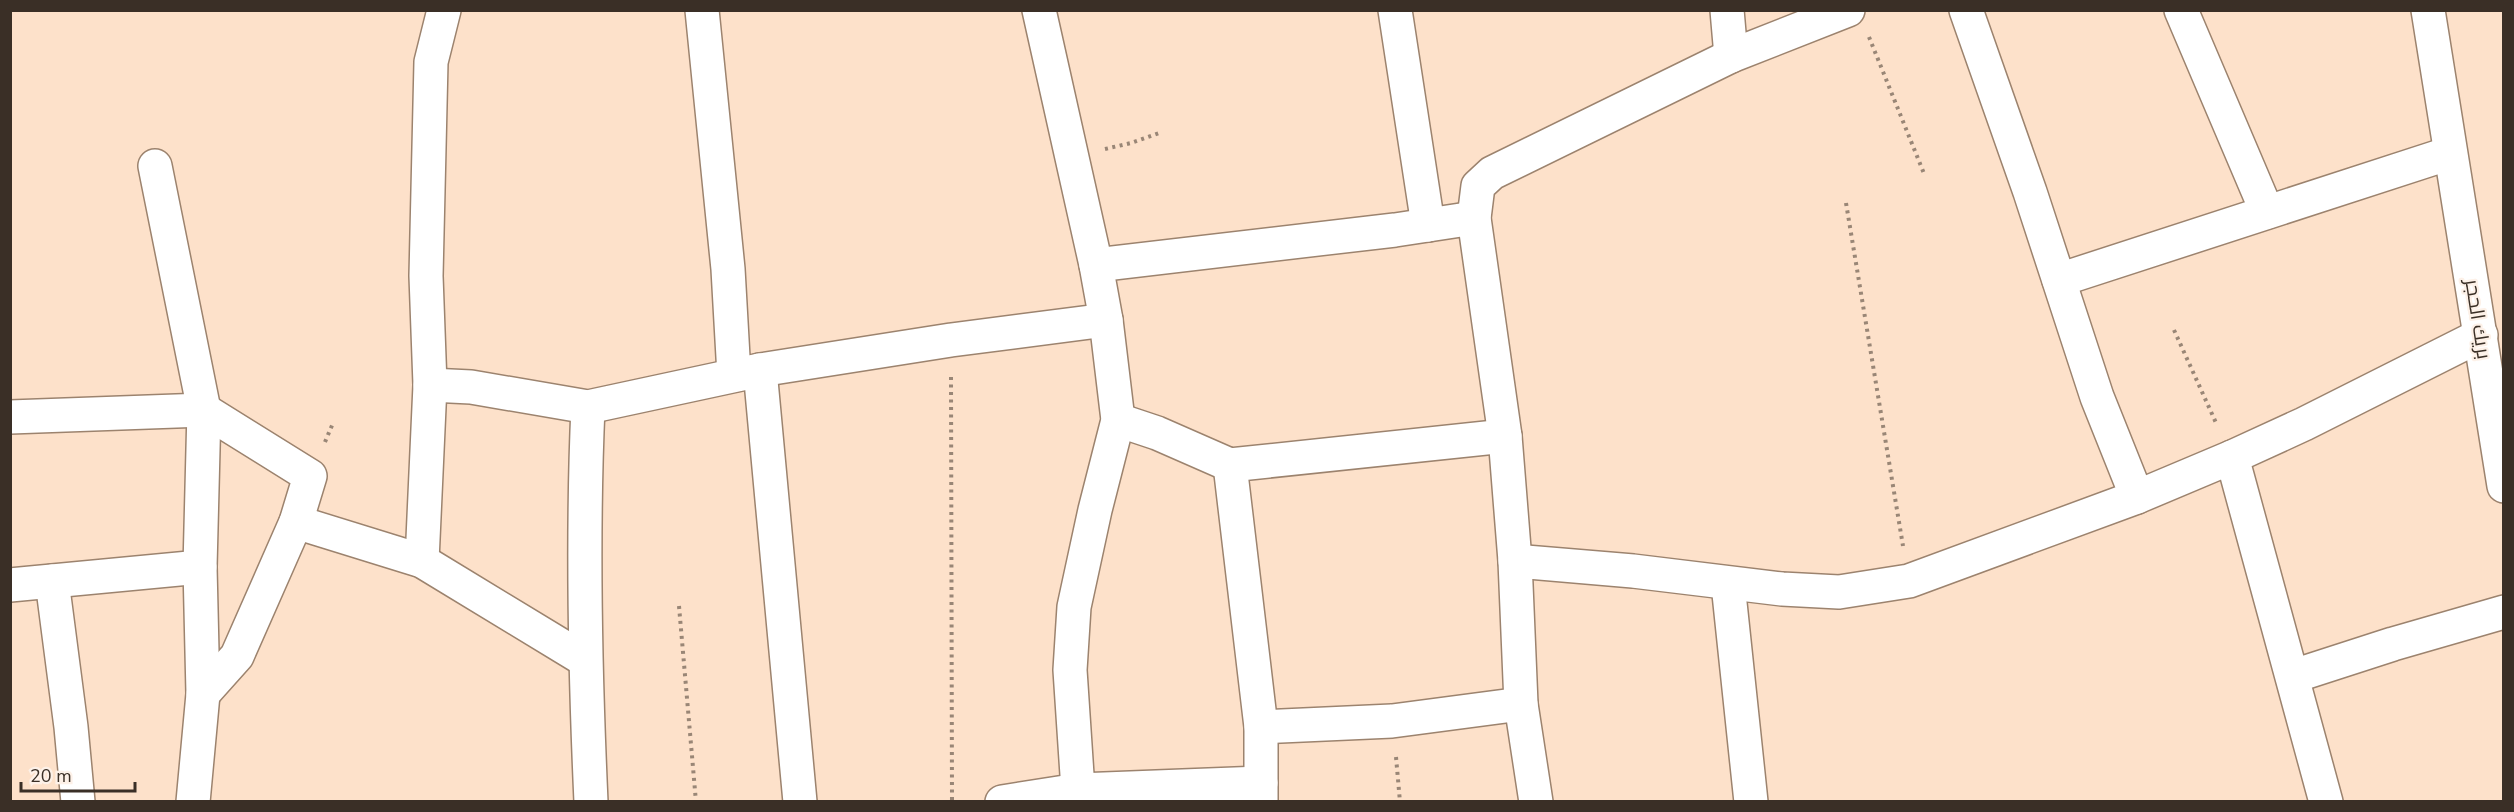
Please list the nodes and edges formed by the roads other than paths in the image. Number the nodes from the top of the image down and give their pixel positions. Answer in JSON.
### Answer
{"nodes":[{"id":1,"x":444,"y":10,"type":"edge"},
{"id":2,"x":702,"y":10,"type":"edge"},
{"id":3,"x":1040,"y":10,"type":"edge"},
{"id":4,"x":1395,"y":10,"type":"edge"},
{"id":5,"x":1727,"y":10,"type":"edge"},
{"id":6,"x":1966,"y":10,"type":"edge"},
{"id":7,"x":2181,"y":10,"type":"edge"},
{"id":8,"x":2428,"y":10,"type":"edge"},
{"id":9,"x":1858,"y":22,"type":"edge"},
{"id":10,"x":1731,"y":56,"type":"junction"},
{"id":11,"x":2450,"y":153,"type":"junction"},
{"id":12,"x":155,"y":166,"type":"dead end"},
{"id":13,"x":2267,"y":212,"type":"junction"},
{"id":14,"x":1474,"y":218,"type":"junction"},
{"id":15,"x":1428,"y":225,"type":"junction"},
{"id":16,"x":1096,"y":265,"type":"junction"},
{"id":17,"x":2059,"y":280,"type":"junction"},
{"id":18,"x":1106,"y":320,"type":"junction"},
{"id":19,"x":2481,"y":335,"type":"junction"},
{"id":20,"x":747,"y":373,"type":"junction"},
{"id":21,"x":430,"y":386,"type":"junction"},
{"id":22,"x":588,"y":407,"type":"junction"},
{"id":23,"x":204,"y":410,"type":"junction"},
{"id":24,"x":10,"y":412,"type":"edge"},
{"id":25,"x":11,"y":417,"type":"edge"},
{"id":26,"x":1118,"y":420,"type":"junction"},
{"id":27,"x":1504,"y":436,"type":"junction"},
{"id":28,"x":2232,"y":457,"type":"junction"},
{"id":29,"x":1230,"y":465,"type":"junction"},
{"id":30,"x":2504,"y":486,"type":"edge"},
{"id":31,"x":2137,"y":497,"type":"junction"},
{"id":32,"x":296,"y":522,"type":"junction"},
{"id":33,"x":422,"y":561,"type":"junction"},
{"id":34,"x":1515,"y":561,"type":"junction"},
{"id":35,"x":200,"y":567,"type":"junction"},
{"id":36,"x":52,"y":581,"type":"junction"},
{"id":37,"x":1728,"y":584,"type":"junction"},
{"id":38,"x":10,"y":585,"type":"edge"},
{"id":39,"x":2504,"y":612,"type":"edge"},
{"id":40,"x":585,"y":660,"type":"junction"},
{"id":41,"x":2294,"y":676,"type":"junction"},
{"id":42,"x":202,"y":693,"type":"junction"},
{"id":43,"x":1521,"y":704,"type":"junction"},
{"id":44,"x":1262,"y":727,"type":"junction"},
{"id":45,"x":1078,"y":790,"type":"junction"},
{"id":46,"x":1261,"y":792,"type":"edge"},
{"id":47,"x":78,"y":801,"type":"edge"},
{"id":48,"x":193,"y":801,"type":"edge"},
{"id":49,"x":591,"y":801,"type":"edge"},
{"id":50,"x":800,"y":801,"type":"edge"},
{"id":51,"x":1002,"y":801,"type":"edge"},
{"id":52,"x":1536,"y":801,"type":"edge"},
{"id":53,"x":1751,"y":801,"type":"edge"},
{"id":54,"x":2326,"y":801,"type":"edge"}],
"edges":[{"from":1,"to":21,"type":"street"},
{"from":2,"to":20,"type":"street"},
{"from":3,"to":16,"type":"street"},
{"from":4,"to":15,"type":"street"},
{"from":5,"to":10,"type":"street"},
{"from":6,"to":17,"type":"street"},
{"from":7,"to":13,"type":"street"},
{"from":8,"to":11,"type":"street","name":"بريك الحجر"},
{"from":9,"to":10,"type":"street"},
{"from":10,"to":14,"type":"street"},
{"from":11,"to":13,"type":"street"},
{"from":11,"to":19,"type":"street","name":"بريك الحجر"},
{"from":12,"to":23,"type":"street"},
{"from":13,"to":17,"type":"street"},
{"from":14,"to":15,"type":"street"},
{"from":14,"to":27,"type":"street"},
{"from":15,"to":16,"type":"street"},
{"from":16,"to":18,"type":"street"},
{"from":17,"to":31,"type":"street"},
{"from":18,"to":20,"type":"street"},
{"from":18,"to":26,"type":"street"},
{"from":19,"to":28,"type":"street"},
{"from":19,"to":30,"type":"street","name":"بريك الحجر"},
{"from":20,"to":22,"type":"street"},
{"from":20,"to":50,"type":"street"},
{"from":21,"to":22,"type":"street"},
{"from":21,"to":33,"type":"street"},
{"from":22,"to":40,"type":"street"},
{"from":23,"to":25,"type":"street"},
{"from":23,"to":32,"type":"street"},
{"from":23,"to":35,"type":"street"},
{"from":24,"to":25,"type":"street"},
{"from":26,"to":29,"type":"street"},
{"from":26,"to":45,"type":"street"},
{"from":27,"to":29,"type":"street"},
{"from":27,"to":34,"type":"street"},
{"from":28,"to":31,"type":"street"},
{"from":28,"to":41,"type":"street"},
{"from":29,"to":44,"type":"street"},
{"from":31,"to":37,"type":"street"},
{"from":32,"to":33,"type":"street"},
{"from":32,"to":42,"type":"street"},
{"from":33,"to":40,"type":"street"},
{"from":34,"to":37,"type":"street"},
{"from":34,"to":43,"type":"street"},
{"from":35,"to":36,"type":"street"},
{"from":35,"to":42,"type":"street"},
{"from":36,"to":38,"type":"street"},
{"from":36,"to":47,"type":"street"},
{"from":37,"to":53,"type":"street"},
{"from":39,"to":41,"type":"street"},
{"from":40,"to":49,"type":"street"},
{"from":41,"to":54,"type":"street"},
{"from":42,"to":48,"type":"street"},
{"from":43,"to":44,"type":"street"},
{"from":43,"to":52,"type":"street"},
{"from":44,"to":46,"type":"street"},
{"from":45,"to":46,"type":"street"},
{"from":45,"to":51,"type":"street"}]}
